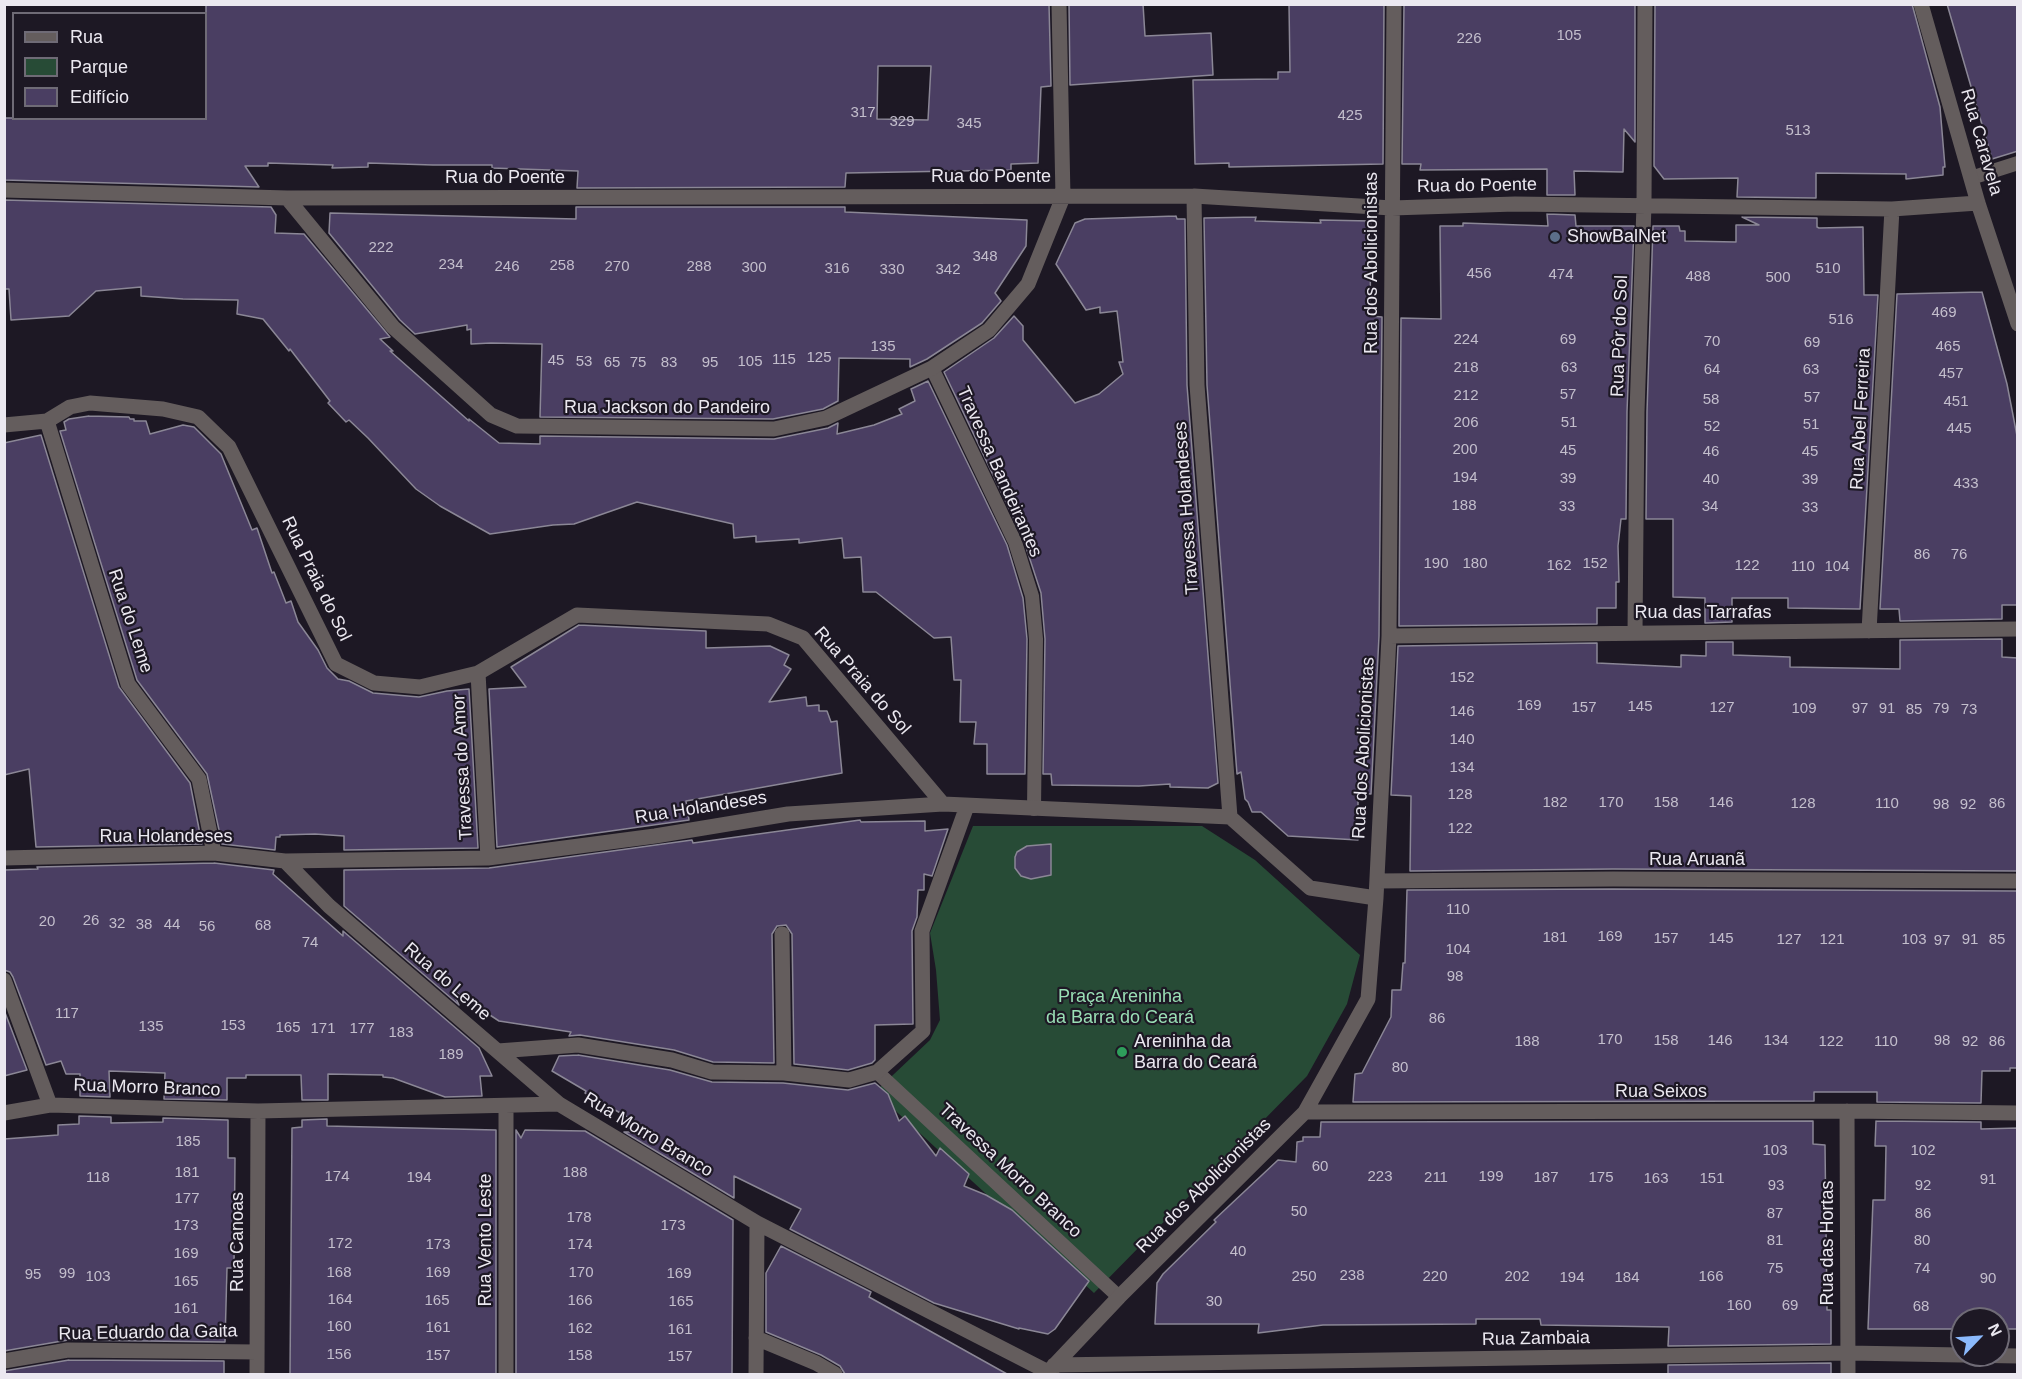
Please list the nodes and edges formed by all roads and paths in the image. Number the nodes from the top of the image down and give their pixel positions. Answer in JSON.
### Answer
{"nodes":[{"id":1,"x":1059,"y":4,"type":"edge"},
{"id":2,"x":1394,"y":4,"type":"edge"},
{"id":3,"x":1645,"y":4,"type":"edge"},
{"id":4,"x":1921,"y":4,"type":"edge"},
{"id":5,"x":2018,"y":163,"type":"edge"},
{"id":6,"x":1971,"y":178,"type":"junction"},
{"id":7,"x":4,"y":190,"type":"edge"},
{"id":8,"x":1063,"y":196,"type":"junction"},
{"id":9,"x":1194,"y":196,"type":"junction"},
{"id":10,"x":286,"y":198,"type":"junction"},
{"id":11,"x":1978,"y":203,"type":"junction"},
{"id":12,"x":1644,"y":205,"type":"junction"},
{"id":13,"x":1392,"y":208,"type":"junction"},
{"id":14,"x":1892,"y":208,"type":"junction"},
{"id":15,"x":2018,"y":324,"type":"edge"},
{"id":16,"x":932,"y":368,"type":"junction"},
{"id":17,"x":47,"y":421,"type":"junction"},
{"id":18,"x":4,"y":425,"type":"edge"},
{"id":19,"x":2018,"y":629,"type":"edge"},
{"id":20,"x":1869,"y":631,"type":"junction"},
{"id":21,"x":1635,"y":633,"type":"junction"},
{"id":22,"x":1389,"y":636,"type":"junction"},
{"id":23,"x":478,"y":673,"type":"junction"},
{"id":24,"x":943,"y":804,"type":"junction"},
{"id":25,"x":967,"y":806,"type":"junction"},
{"id":26,"x":1034,"y":809,"type":"junction"},
{"id":27,"x":1230,"y":817,"type":"junction"},
{"id":28,"x":214,"y":853,"type":"junction"},
{"id":29,"x":4,"y":858,"type":"edge"},
{"id":30,"x":488,"y":858,"type":"junction"},
{"id":31,"x":285,"y":861,"type":"junction"},
{"id":32,"x":1377,"y":881,"type":"junction"},
{"id":33,"x":2018,"y":881,"type":"edge"},
{"id":34,"x":1376,"y":898,"type":"junction"},
{"id":35,"x":782,"y":934,"type":"dead end"},
{"id":36,"x":4,"y":980,"type":"edge"},
{"id":37,"x":498,"y":1051,"type":"junction"},
{"id":38,"x":877,"y":1072,"type":"junction"},
{"id":39,"x":784,"y":1073,"type":"junction"},
{"id":40,"x":559,"y":1104,"type":"junction"},
{"id":41,"x":50,"y":1105,"type":"junction"},
{"id":42,"x":506,"y":1106,"type":"junction"},
{"id":43,"x":258,"y":1110,"type":"junction"},
{"id":44,"x":1847,"y":1111,"type":"junction"},
{"id":45,"x":1305,"y":1112,"type":"junction"},
{"id":46,"x":4,"y":1113,"type":"edge"},
{"id":47,"x":2018,"y":1113,"type":"edge"},
{"id":48,"x":757,"y":1223,"type":"junction"},
{"id":49,"x":1119,"y":1297,"type":"junction"},
{"id":50,"x":756,"y":1338,"type":"junction"},
{"id":51,"x":257,"y":1352,"type":"junction"},
{"id":52,"x":1848,"y":1353,"type":"junction"},
{"id":53,"x":2018,"y":1356,"type":"edge"},
{"id":54,"x":4,"y":1362,"type":"edge"},
{"id":55,"x":1052,"y":1370,"type":"edge"},
{"id":56,"x":257,"y":1374,"type":"edge"},
{"id":57,"x":506,"y":1374,"type":"edge"},
{"id":58,"x":756,"y":1374,"type":"edge"},
{"id":59,"x":835,"y":1374,"type":"edge"},
{"id":60,"x":1848,"y":1374,"type":"edge"}],
"edges":[{"from":1,"to":8,"type":"street","name":"Rua Jackson do Pandeiro"},
{"from":2,"to":13,"type":"street","name":"Rua dos Abolicionistas"},
{"from":3,"to":12,"type":"street","name":"Rua Pôr do Sol"},
{"from":4,"to":6,"type":"street","name":"Rua Caravela"},
{"from":5,"to":6,"type":"lane"},
{"from":6,"to":11,"type":"street","name":"Rua Caravela"},
{"from":7,"to":10,"type":"street","name":"Rua do Poente"},
{"from":8,"to":9,"type":"street","name":"Rua do Poente"},
{"from":8,"to":10,"type":"street","name":"Rua do Poente"},
{"from":8,"to":16,"type":"street","name":"Rua Jackson do Pandeiro"},
{"from":9,"to":13,"type":"street","name":"Rua do Poente"},
{"from":9,"to":27,"type":"street","name":"Travessa Holandeses"},
{"from":10,"to":16,"type":"street","name":"Rua Jackson do Pandeiro"},
{"from":11,"to":14,"type":"street","name":"Rua do Poente"},
{"from":11,"to":15,"type":"street","name":"Rua Caravela"},
{"from":12,"to":13,"type":"street","name":"Rua do Poente"},
{"from":12,"to":14,"type":"street","name":"Rua do Poente"},
{"from":12,"to":21,"type":"street","name":"Rua Pôr do Sol"},
{"from":13,"to":22,"type":"street","name":"Rua dos Abolicionistas"},
{"from":14,"to":20,"type":"street","name":"Rua Abel Ferreira"},
{"from":16,"to":26,"type":"lane","name":"Travessa Bandeirantes"},
{"from":17,"to":18,"type":"street","name":"Rua Praia do Sol"},
{"from":17,"to":23,"type":"street","name":"Rua Praia do Sol"},
{"from":17,"to":28,"type":"street","name":"Rua do Leme"},
{"from":19,"to":20,"type":"street","name":"Rua das Tarrafas"},
{"from":20,"to":21,"type":"street","name":"Rua das Tarrafas"},
{"from":21,"to":22,"type":"street","name":"Rua das Tarrafas"},
{"from":22,"to":32,"type":"street","name":"Rua dos Abolicionistas"},
{"from":23,"to":24,"type":"street","name":"Rua Praia do Sol"},
{"from":23,"to":30,"type":"street","name":"Travessa do Amor"},
{"from":24,"to":25,"type":"street","name":"Rua Holandeses"},
{"from":24,"to":30,"type":"street","name":"Rua Holandeses"},
{"from":25,"to":26,"type":"street","name":"Rua Holandeses"},
{"from":25,"to":38,"type":"street"},
{"from":26,"to":27,"type":"street","name":"Rua Holandeses"},
{"from":27,"to":34,"type":"street"},
{"from":28,"to":29,"type":"street","name":"Rua Holandeses"},
{"from":28,"to":31,"type":"street","name":"Rua Holandeses"},
{"from":30,"to":31,"type":"street","name":"Rua Holandeses"},
{"from":31,"to":37,"type":"street","name":"Rua do Leme"},
{"from":32,"to":33,"type":"street","name":"Rua Aruanã"},
{"from":32,"to":34,"type":"street","name":"Rua dos Abolicionistas"},
{"from":34,"to":45,"type":"street","name":"Rua dos Abolicionistas"},
{"from":35,"to":39,"type":"street"},
{"from":36,"to":41,"type":"street"},
{"from":37,"to":39,"type":"street"},
{"from":37,"to":40,"type":"street","name":"Rua do Leme"},
{"from":38,"to":39,"type":"street"},
{"from":38,"to":49,"type":"lane","name":"Travessa Morro Branco"},
{"from":40,"to":42,"type":"street","name":"Rua Morro Branco"},
{"from":40,"to":48,"type":"street","name":"Rua Morro Branco"},
{"from":41,"to":43,"type":"street","name":"Rua Morro Branco"},
{"from":41,"to":46,"type":"street","name":"Rua Morro Branco"},
{"from":42,"to":43,"type":"street","name":"Rua Morro Branco"},
{"from":42,"to":57,"type":"street","name":"Rua Vento Leste"},
{"from":43,"to":51,"type":"street","name":"Rua Canoas"},
{"from":44,"to":45,"type":"street","name":"Rua Seixos"},
{"from":44,"to":47,"type":"street","name":"Rua Seixos"},
{"from":44,"to":52,"type":"street","name":"Rua das Hortas"},
{"from":45,"to":49,"type":"street","name":"Rua dos Abolicionistas"},
{"from":48,"to":50,"type":"street"},
{"from":48,"to":55,"type":"street","name":"Rua Morro Branco"},
{"from":49,"to":55,"type":"street","name":"Rua dos Abolicionistas"},
{"from":50,"to":58,"type":"street"},
{"from":50,"to":59,"type":"street"},
{"from":51,"to":54,"type":"street","name":"Rua Eduardo da Gaita"},
{"from":51,"to":56,"type":"street","name":"Rua Canoas"},
{"from":52,"to":53,"type":"street","name":"Rua Zambaia"},
{"from":52,"to":55,"type":"street","name":"Rua Zambaia"},
{"from":52,"to":60,"type":"street","name":"Rua das Hortas"}]}
